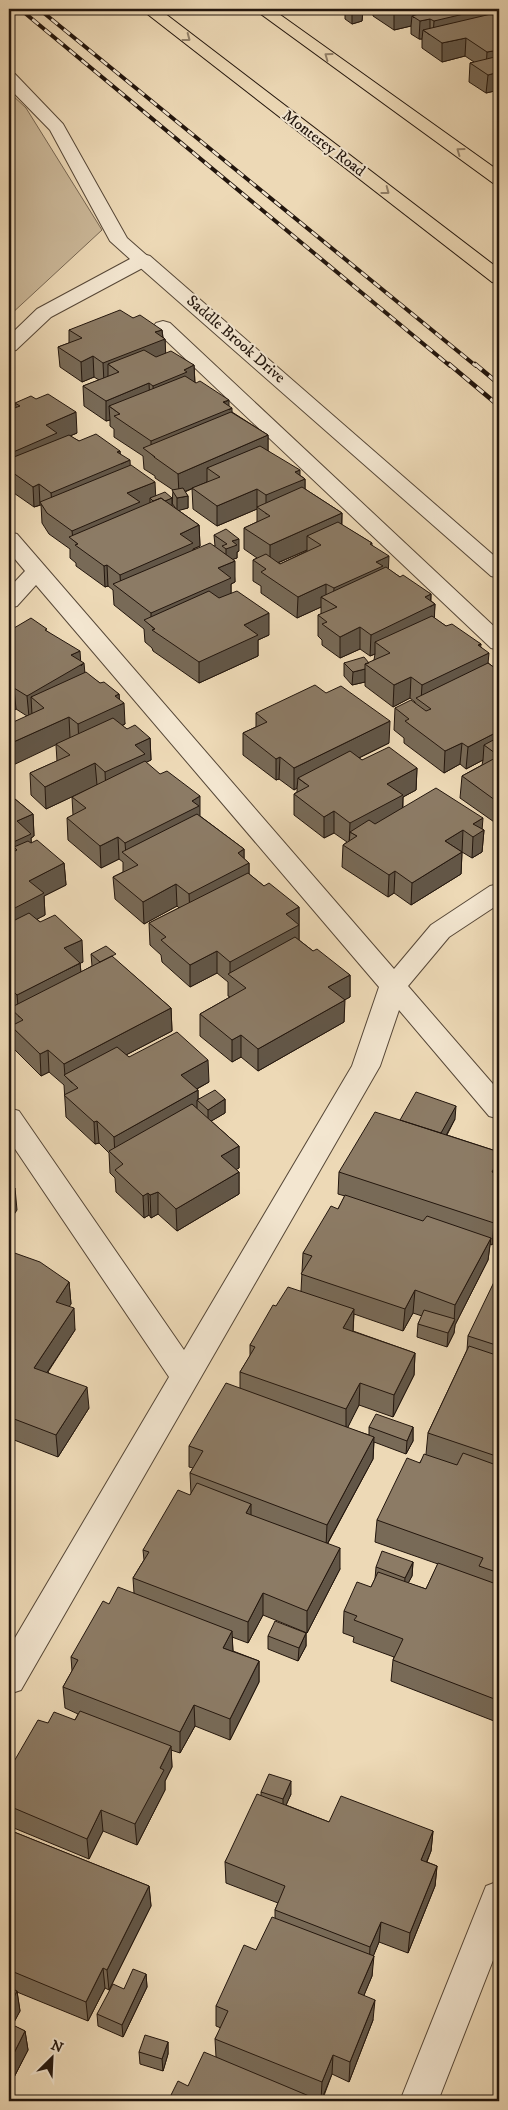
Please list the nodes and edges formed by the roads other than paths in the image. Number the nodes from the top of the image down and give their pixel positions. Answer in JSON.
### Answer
{"nodes":[{"id":1,"x":149,"y":9,"type":"edge"},
{"id":2,"x":262,"y":9,"type":"edge"},
{"id":3,"x":9,"y":78,"type":"edge"},
{"id":4,"x":499,"y":179,"type":"edge"},
{"id":5,"x":143,"y":260,"type":"junction"},
{"id":6,"x":499,"y":278,"type":"edge"},
{"id":7,"x":163,"y":327,"type":"dead end"},
{"id":8,"x":9,"y":346,"type":"edge"},
{"id":9,"x":9,"y":539,"type":"edge"},
{"id":10,"x":37,"y":571,"type":"junction"},
{"id":11,"x":499,"y":571,"type":"edge"},
{"id":12,"x":9,"y":601,"type":"edge"},
{"id":13,"x":499,"y":643,"type":"edge"},
{"id":14,"x":499,"y":892,"type":"edge"},
{"id":15,"x":393,"y":987,"type":"junction"},
{"id":16,"x":499,"y":1109,"type":"edge"},
{"id":17,"x":9,"y":1118,"type":"edge"},
{"id":18,"x":185,"y":1376,"type":"junction"},
{"id":19,"x":9,"y":1679,"type":"edge"},
{"id":20,"x":499,"y":1898,"type":"edge"},
{"id":21,"x":419,"y":2101,"type":"edge"}],
"edges":[{"from":1,"to":6,"type":"main road","name":"Monterey Road","one_way":true},
{"from":4,"to":2,"type":"main road","one_way":true},
{"from":3,"to":5,"type":"street","name":"Saddle Brook Drive"},
{"from":5,"to":8,"type":"street"},
{"from":5,"to":11,"type":"street","name":"Saddle Brook Drive"},
{"from":7,"to":13,"type":"street"},
{"from":9,"to":10,"type":"street"},
{"from":10,"to":12,"type":"street"},
{"from":10,"to":15,"type":"street"},
{"from":14,"to":15,"type":"street"},
{"from":15,"to":16,"type":"street"},
{"from":15,"to":18,"type":"street"},
{"from":17,"to":18,"type":"street"},
{"from":18,"to":19,"type":"street"},
{"from":20,"to":21,"type":"street"}]}
